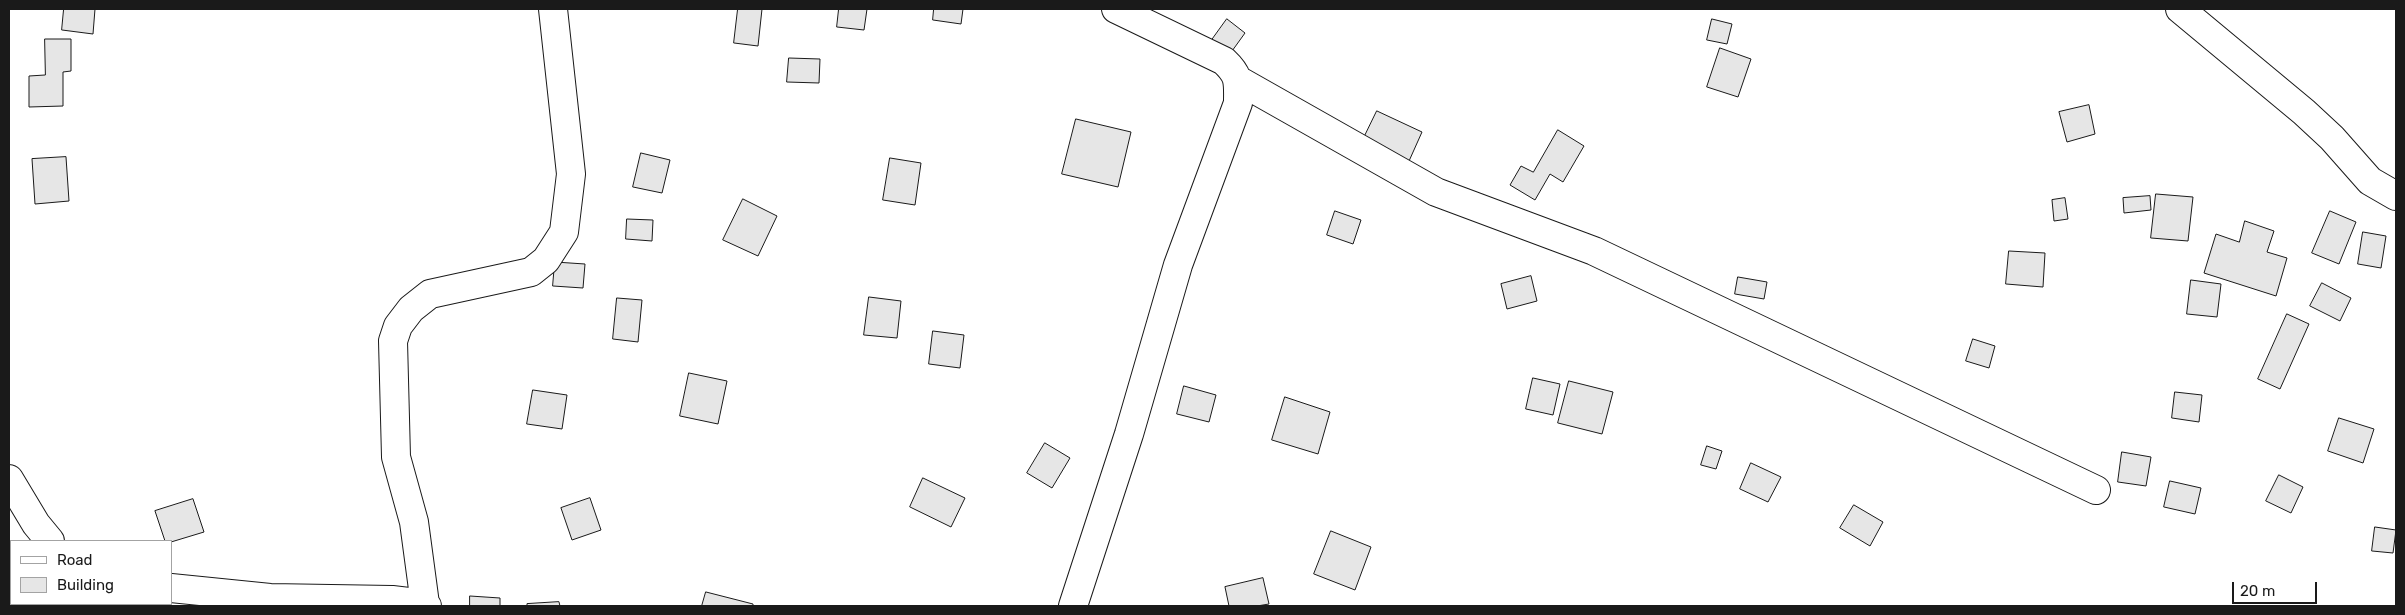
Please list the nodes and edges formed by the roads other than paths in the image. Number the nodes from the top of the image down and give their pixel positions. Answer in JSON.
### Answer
{"nodes":[{"id":1,"x":553,"y":9,"type":"edge"},
{"id":2,"x":1116,"y":9,"type":"edge"},
{"id":3,"x":2180,"y":9,"type":"edge"},
{"id":4,"x":1238,"y":80,"type":"junction"},
{"id":5,"x":2396,"y":196,"type":"edge"},
{"id":6,"x":9,"y":479,"type":"edge"},
{"id":7,"x":2096,"y":490,"type":"dead end"},
{"id":8,"x":49,"y":540,"type":"edge"},
{"id":9,"x":172,"y":588,"type":"edge"},
{"id":10,"x":426,"y":605,"type":"edge"},
{"id":11,"x":1074,"y":606,"type":"edge"}],
"edges":[{"from":1,"to":10,"type":"street"},
{"from":2,"to":4,"type":"street"},
{"from":3,"to":5,"type":"street"},
{"from":4,"to":7,"type":"street"},
{"from":4,"to":11,"type":"street"},
{"from":6,"to":8,"type":"street"},
{"from":9,"to":10,"type":"street"}]}
